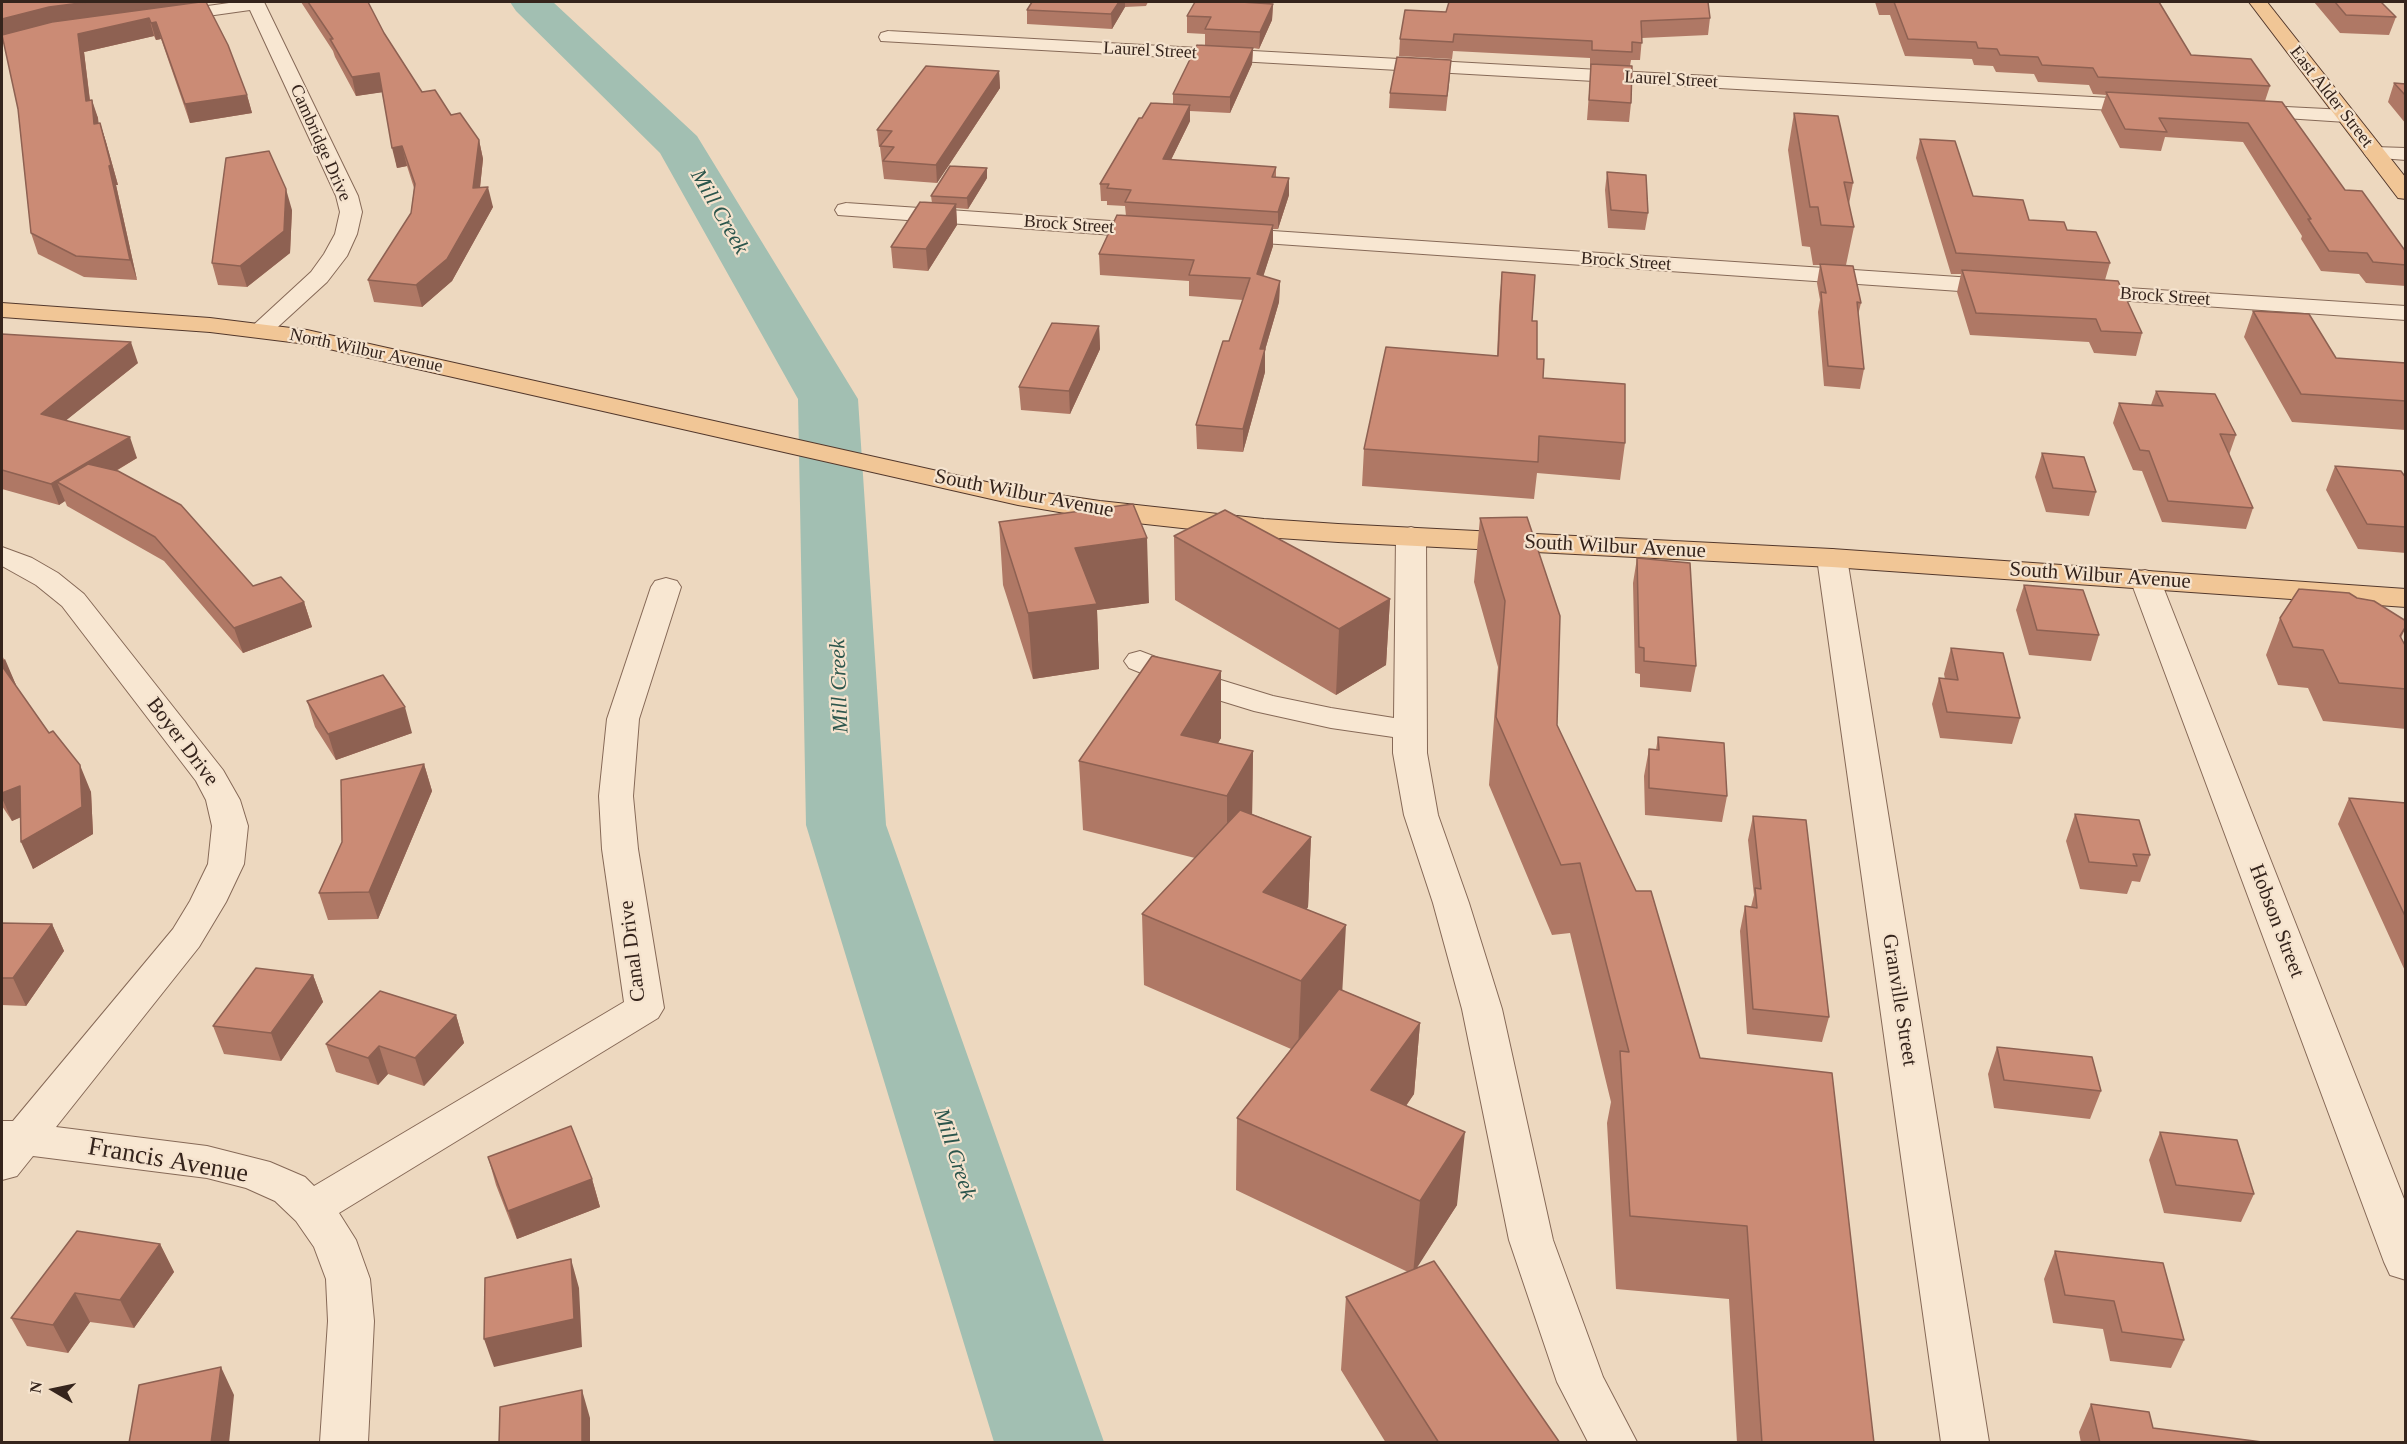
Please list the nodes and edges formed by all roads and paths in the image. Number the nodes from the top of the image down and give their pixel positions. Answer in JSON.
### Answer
{"nodes":[{"id":1,"x":2258,"y":2,"type":"edge"},
{"id":2,"x":255,"y":3,"type":"edge"},
{"id":3,"x":150,"y":19,"type":"edge"},
{"id":4,"x":888,"y":37,"type":"dead end"},
{"id":5,"x":2167,"y":107,"type":"edge"},
{"id":6,"x":2227,"y":110,"type":"edge"},
{"id":7,"x":2346,"y":116,"type":"junction"},
{"id":8,"x":2374,"y":153,"type":"junction"},
{"id":9,"x":2406,"y":154,"type":"edge"},
{"id":10,"x":2406,"y":194,"type":"edge"},
{"id":11,"x":846,"y":210,"type":"dead end"},
{"id":12,"x":1180,"y":232,"type":"edge"},
{"id":13,"x":1204,"y":234,"type":"edge"},
{"id":14,"x":2027,"y":288,"type":"edge"},
{"id":15,"x":2063,"y":291,"type":"edge"},
{"id":16,"x":2,"y":310,"type":"edge"},
{"id":17,"x":2406,"y":313,"type":"edge"},
{"id":18,"x":260,"y":330,"type":"junction"},
{"id":19,"x":725,"y":430,"type":"joint"},
{"id":20,"x":1412,"y":536,"type":"junction"},
{"id":21,"x":2,"y":556,"type":"edge"},
{"id":22,"x":1832,"y":558,"type":"junction"},
{"id":23,"x":2145,"y":579,"type":"junction"},
{"id":24,"x":666,"y":587,"type":"dead end"},
{"id":25,"x":2406,"y":598,"type":"edge"},
{"id":26,"x":1140,"y":661,"type":"dead end"},
{"id":27,"x":1410,"y":730,"type":"junction"},
{"id":28,"x":8,"y":1146,"type":"edge"},
{"id":29,"x":311,"y":1209,"type":"junction"},
{"id":30,"x":2406,"y":1262,"type":"edge"},
{"id":31,"x":344,"y":1443,"type":"edge"},
{"id":32,"x":1613,"y":1443,"type":"edge"},
{"id":33,"x":1965,"y":1443,"type":"edge"}],
"edges":[{"from":1,"to":7,"type":"main road","name":"East Alder Street"},
{"from":2,"to":3,"type":"street"},
{"from":2,"to":18,"type":"street","name":"Cambridge Drive"},
{"from":4,"to":5,"type":"street","name":"Laurel Street"},
{"from":6,"to":7,"type":"street"},
{"from":7,"to":8,"type":"main road","name":"East Alder Street"},
{"from":8,"to":9,"type":"street"},
{"from":8,"to":10,"type":"main road","name":"East Alder Street"},
{"from":11,"to":12,"type":"street","name":"Brock Street"},
{"from":13,"to":14,"type":"street","name":"Brock Street"},
{"from":15,"to":17,"type":"street","name":"Brock Street"},
{"from":16,"to":18,"type":"main road","name":"North Wilbur Avenue"},
{"from":18,"to":19,"type":"main road","name":"North Wilbur Avenue"},
{"from":19,"to":20,"type":"main road","name":"South Wilbur Avenue"},
{"from":20,"to":22,"type":"main road","name":"South Wilbur Avenue"},
{"from":20,"to":27,"type":"street"},
{"from":21,"to":28,"type":"street","name":"Boyer Drive"},
{"from":22,"to":23,"type":"main road","name":"South Wilbur Avenue"},
{"from":22,"to":33,"type":"street","name":"Granville Street"},
{"from":23,"to":25,"type":"main road","name":"South Wilbur Avenue"},
{"from":23,"to":30,"type":"street","name":"Hobson Street"},
{"from":24,"to":29,"type":"street","name":"Canal Drive"},
{"from":26,"to":27,"type":"street"},
{"from":27,"to":32,"type":"street"},
{"from":28,"to":29,"type":"street","name":"Francis Avenue"},
{"from":29,"to":31,"type":"street","name":"Francis Avenue"}]}
